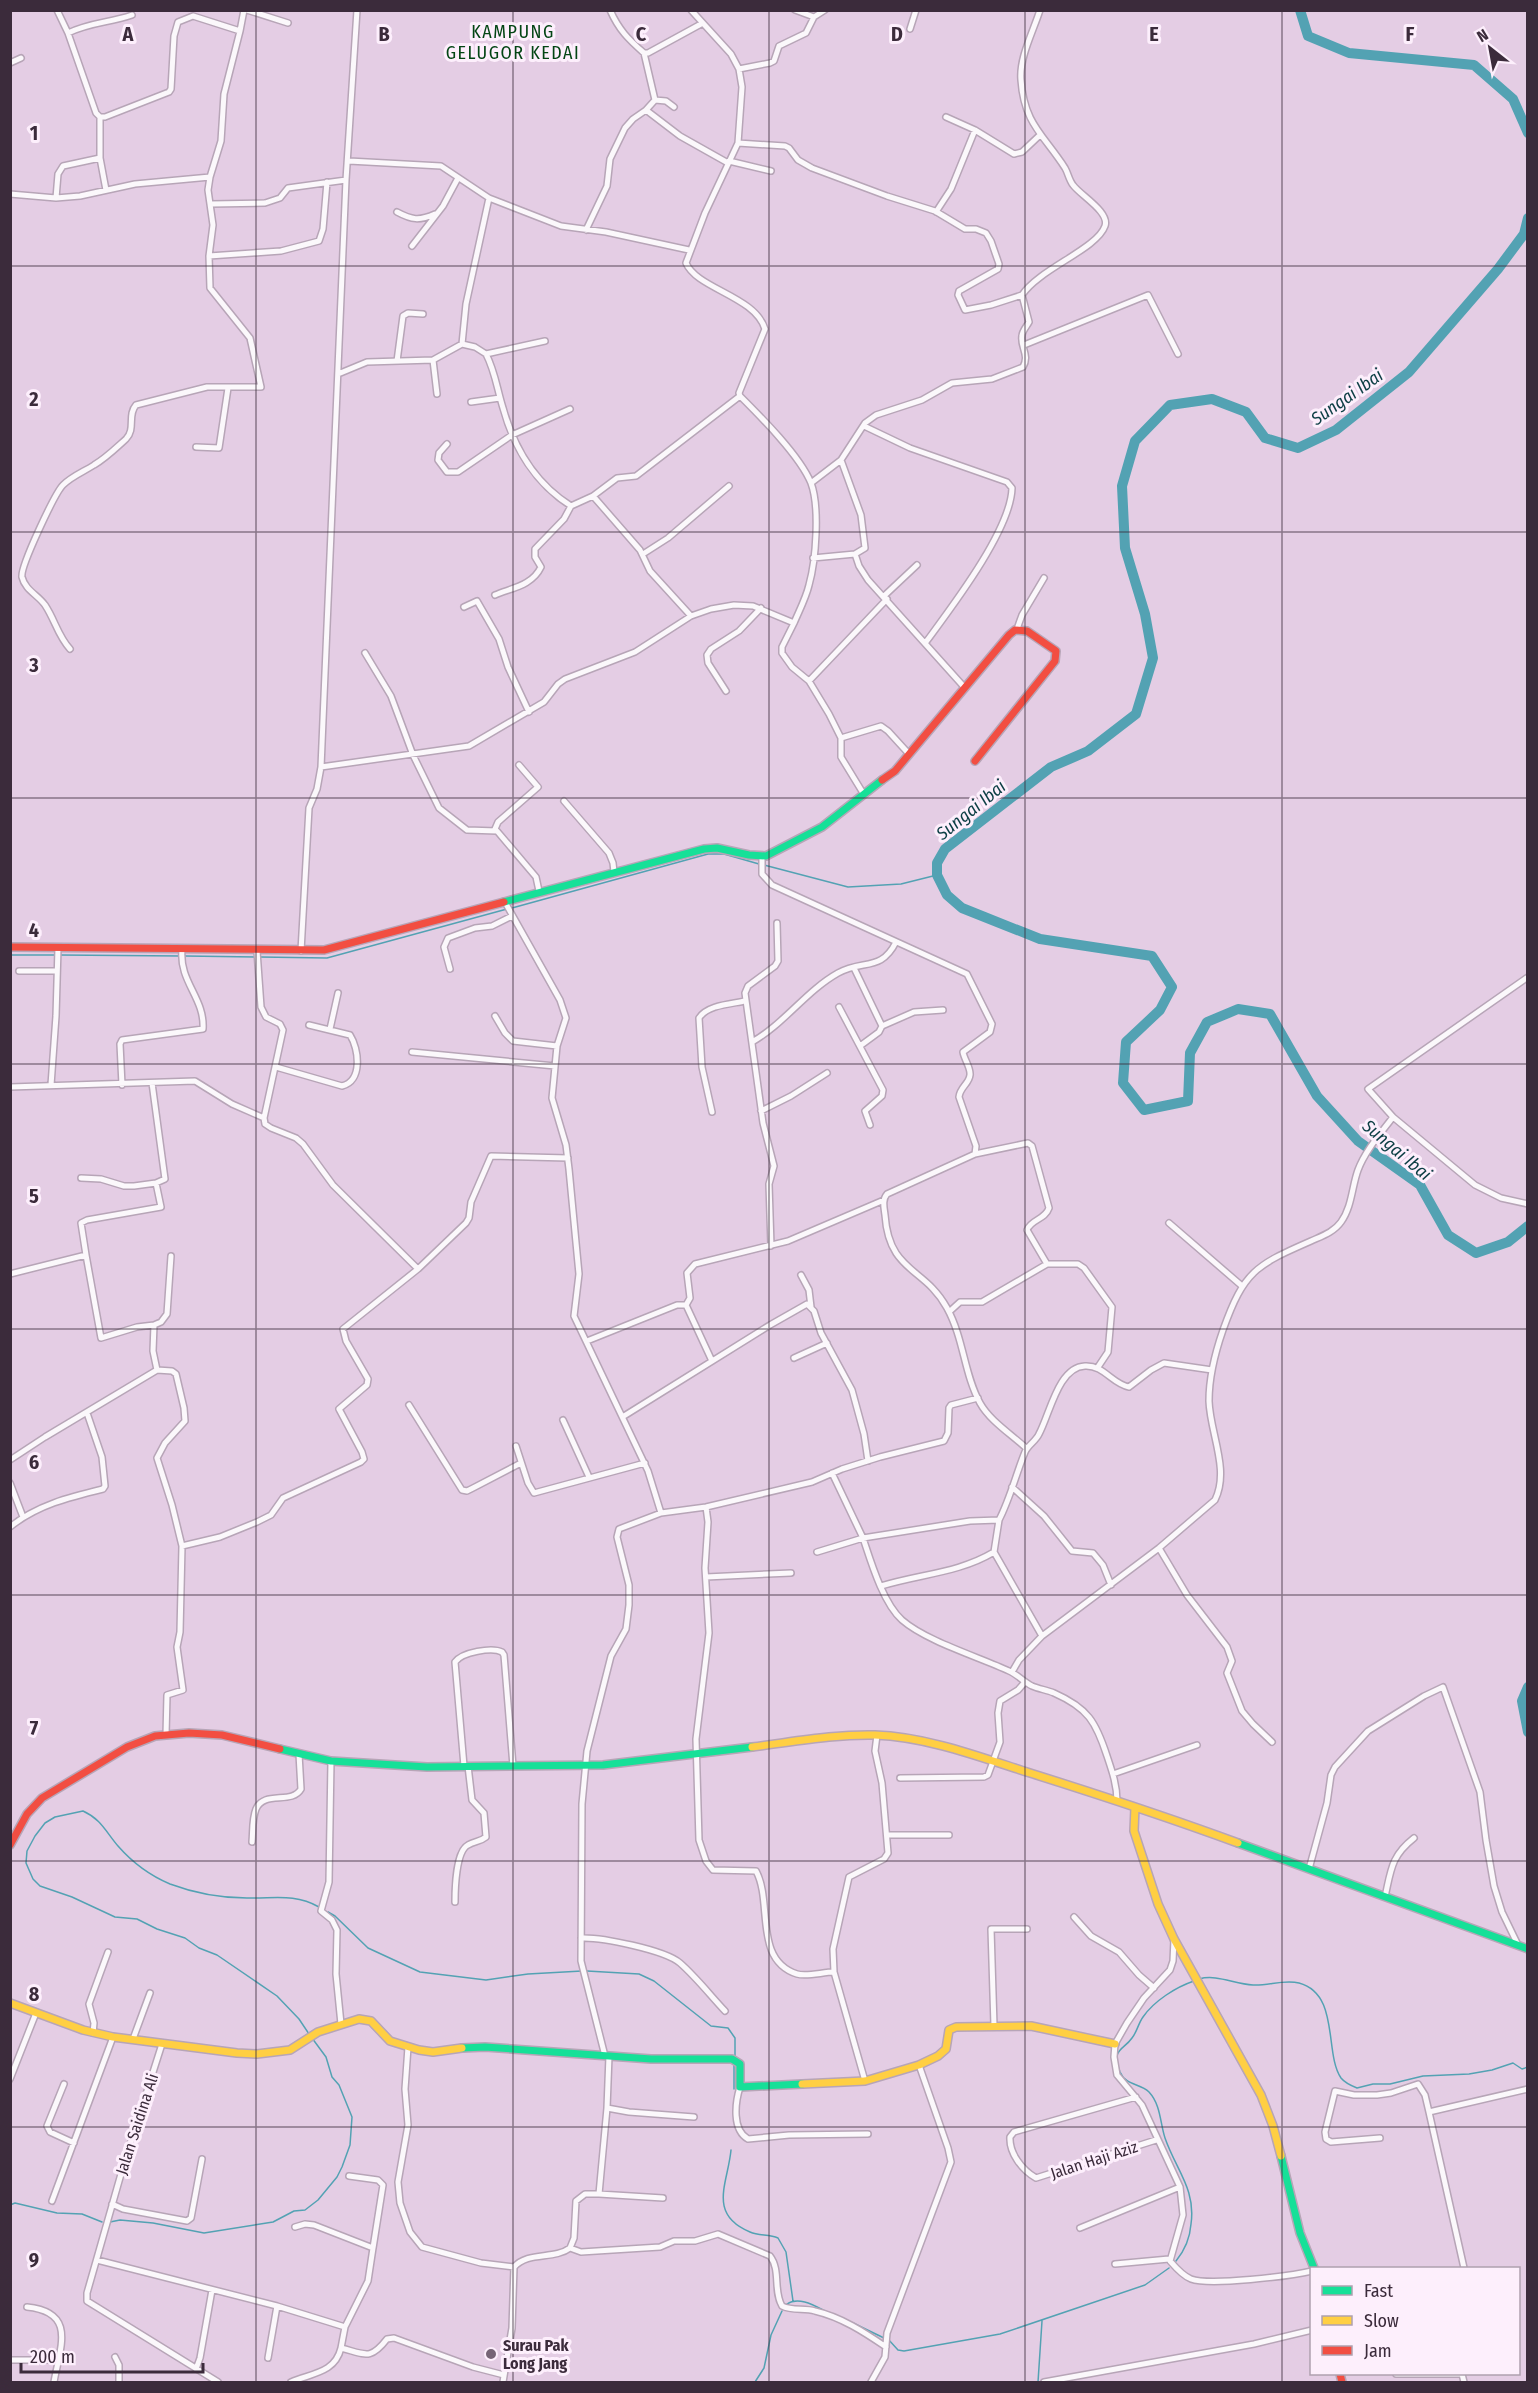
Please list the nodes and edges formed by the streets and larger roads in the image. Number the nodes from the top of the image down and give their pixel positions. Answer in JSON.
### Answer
{"nodes":[{"id":1,"x":57,"y":10,"type":"edge"},
{"id":2,"x":245,"y":10,"type":"edge"},
{"id":3,"x":357,"y":10,"type":"edge"},
{"id":4,"x":610,"y":10,"type":"edge"},
{"id":5,"x":692,"y":10,"type":"edge"},
{"id":6,"x":795,"y":10,"type":"edge"},
{"id":7,"x":825,"y":10,"type":"edge"},
{"id":8,"x":916,"y":10,"type":"edge"},
{"id":9,"x":1040,"y":10,"type":"edge"},
{"id":10,"x":132,"y":15,"type":"dead end"},
{"id":11,"x":814,"y":17,"type":"junction"},
{"id":12,"x":288,"y":23,"type":"dead end"},
{"id":13,"x":701,"y":24,"type":"junction"},
{"id":14,"x":910,"y":29,"type":"dead end"},
{"id":15,"x":240,"y":32,"type":"junction"},
{"id":16,"x":68,"y":33,"type":"junction"},
{"id":17,"x":644,"y":53,"type":"junction"},
{"id":18,"x":21,"y":58,"type":"dead end"},
{"id":19,"x":10,"y":63,"type":"edge"},
{"id":20,"x":739,"y":69,"type":"junction"},
{"id":21,"x":655,"y":100,"type":"junction"},
{"id":22,"x":674,"y":107,"type":"dead end"},
{"id":23,"x":646,"y":110,"type":"junction"},
{"id":24,"x":98,"y":115,"type":"junction"},
{"id":25,"x":946,"y":117,"type":"dead end"},
{"id":26,"x":975,"y":130,"type":"junction"},
{"id":27,"x":1040,"y":135,"type":"junction"},
{"id":28,"x":738,"y":143,"type":"junction"},
{"id":29,"x":100,"y":158,"type":"junction"},
{"id":30,"x":349,"y":161,"type":"junction"},
{"id":31,"x":729,"y":162,"type":"junction"},
{"id":32,"x":771,"y":171,"type":"dead end"},
{"id":33,"x":210,"y":177,"type":"junction"},
{"id":34,"x":458,"y":178,"type":"junction"},
{"id":35,"x":344,"y":180,"type":"junction"},
{"id":36,"x":329,"y":182,"type":"junction"},
{"id":37,"x":106,"y":189,"type":"junction"},
{"id":38,"x":10,"y":194,"type":"edge"},
{"id":39,"x":56,"y":198,"type":"junction"},
{"id":40,"x":489,"y":198,"type":"junction"},
{"id":41,"x":211,"y":204,"type":"junction"},
{"id":42,"x":397,"y":212,"type":"dead end"},
{"id":43,"x":936,"y":212,"type":"junction"},
{"id":44,"x":436,"y":213,"type":"junction"},
{"id":45,"x":586,"y":230,"type":"junction"},
{"id":46,"x":412,"y":246,"type":"dead end"},
{"id":47,"x":689,"y":250,"type":"junction"},
{"id":48,"x":209,"y":256,"type":"junction"},
{"id":49,"x":1022,"y":295,"type":"junction"},
{"id":50,"x":423,"y":314,"type":"dead end"},
{"id":51,"x":545,"y":341,"type":"dead end"},
{"id":52,"x":462,"y":344,"type":"junction"},
{"id":53,"x":1024,"y":345,"type":"junction"},
{"id":54,"x":486,"y":354,"type":"junction"},
{"id":55,"x":1178,"y":354,"type":"dead end"},
{"id":56,"x":433,"y":360,"type":"junction"},
{"id":57,"x":397,"y":361,"type":"junction"},
{"id":58,"x":338,"y":374,"type":"junction"},
{"id":59,"x":228,"y":388,"type":"junction"},
{"id":60,"x":437,"y":394,"type":"dead end"},
{"id":61,"x":740,"y":396,"type":"junction"},
{"id":62,"x":500,"y":398,"type":"junction"},
{"id":63,"x":471,"y":402,"type":"dead end"},
{"id":64,"x":570,"y":409,"type":"dead end"},
{"id":65,"x":864,"y":426,"type":"junction"},
{"id":66,"x":512,"y":435,"type":"junction"},
{"id":67,"x":447,"y":444,"type":"dead end"},
{"id":68,"x":196,"y":447,"type":"dead end"},
{"id":69,"x":841,"y":460,"type":"junction"},
{"id":70,"x":811,"y":483,"type":"junction"},
{"id":71,"x":729,"y":486,"type":"dead end"},
{"id":72,"x":592,"y":496,"type":"junction"},
{"id":73,"x":571,"y":506,"type":"junction"},
{"id":74,"x":643,"y":554,"type":"junction"},
{"id":75,"x":855,"y":554,"type":"junction"},
{"id":76,"x":813,"y":558,"type":"junction"},
{"id":77,"x":917,"y":565,"type":"dead end"},
{"id":78,"x":1044,"y":578,"type":"dead end"},
{"id":79,"x":495,"y":595,"type":"dead end"},
{"id":80,"x":886,"y":598,"type":"junction"},
{"id":81,"x":464,"y":607,"type":"dead end"},
{"id":82,"x":761,"y":608,"type":"junction"},
{"id":83,"x":691,"y":615,"type":"junction"},
{"id":84,"x":794,"y":623,"type":"junction"},
{"id":85,"x":1017,"y":629,"type":"junction"},
{"id":86,"x":926,"y":642,"type":"junction"},
{"id":87,"x":70,"y":649,"type":"dead end"},
{"id":88,"x":365,"y":653,"type":"dead end"},
{"id":89,"x":808,"y":681,"type":"junction"},
{"id":90,"x":965,"y":688,"type":"junction"},
{"id":91,"x":726,"y":691,"type":"dead end"},
{"id":92,"x":529,"y":711,"type":"junction"},
{"id":93,"x":841,"y":738,"type":"junction"},
{"id":94,"x":909,"y":754,"type":"junction"},
{"id":95,"x":413,"y":755,"type":"junction"},
{"id":96,"x":975,"y":761,"type":"dead end"},
{"id":97,"x":519,"y":765,"type":"dead end"},
{"id":98,"x":321,"y":767,"type":"junction"},
{"id":99,"x":863,"y":793,"type":"junction"},
{"id":100,"x":564,"y":801,"type":"dead end"},
{"id":101,"x":495,"y":829,"type":"junction"},
{"id":102,"x":761,"y":859,"type":"junction"},
{"id":103,"x":614,"y":872,"type":"junction"},
{"id":104,"x":539,"y":891,"type":"junction"},
{"id":105,"x":505,"y":903,"type":"junction"},
{"id":106,"x":512,"y":915,"type":"junction"},
{"id":107,"x":777,"y":923,"type":"dead end"},
{"id":108,"x":896,"y":942,"type":"junction"},
{"id":109,"x":10,"y":947,"type":"edge"},
{"id":110,"x":58,"y":948,"type":"junction"},
{"id":111,"x":257,"y":951,"type":"junction"},
{"id":112,"x":301,"y":951,"type":"junction"},
{"id":113,"x":182,"y":952,"type":"junction"},
{"id":114,"x":854,"y":968,"type":"junction"},
{"id":115,"x":450,"y":969,"type":"dead end"},
{"id":116,"x":57,"y":970,"type":"junction"},
{"id":117,"x":19,"y":971,"type":"dead end"},
{"id":118,"x":1527,"y":977,"type":"edge"},
{"id":119,"x":338,"y":993,"type":"dead end"},
{"id":120,"x":745,"y":1001,"type":"junction"},
{"id":121,"x":839,"y":1007,"type":"dead end"},
{"id":122,"x":943,"y":1010,"type":"dead end"},
{"id":123,"x":495,"y":1016,"type":"dead end"},
{"id":124,"x":309,"y":1025,"type":"dead end"},
{"id":125,"x":882,"y":1026,"type":"junction"},
{"id":126,"x":330,"y":1029,"type":"junction"},
{"id":127,"x":752,"y":1042,"type":"junction"},
{"id":128,"x":557,"y":1046,"type":"junction"},
{"id":129,"x":860,"y":1046,"type":"junction"},
{"id":130,"x":412,"y":1052,"type":"dead end"},
{"id":131,"x":555,"y":1066,"type":"junction"},
{"id":132,"x":276,"y":1067,"type":"junction"},
{"id":133,"x":827,"y":1073,"type":"dead end"},
{"id":134,"x":152,"y":1083,"type":"junction"},
{"id":135,"x":51,"y":1085,"type":"junction"},
{"id":136,"x":122,"y":1085,"type":"junction"},
{"id":137,"x":10,"y":1087,"type":"edge"},
{"id":138,"x":761,"y":1111,"type":"junction"},
{"id":139,"x":712,"y":1112,"type":"dead end"},
{"id":140,"x":1393,"y":1117,"type":"junction"},
{"id":141,"x":264,"y":1118,"type":"junction"},
{"id":142,"x":870,"y":1125,"type":"dead end"},
{"id":143,"x":975,"y":1154,"type":"junction"},
{"id":144,"x":568,"y":1158,"type":"junction"},
{"id":145,"x":81,"y":1178,"type":"dead end"},
{"id":146,"x":156,"y":1184,"type":"junction"},
{"id":147,"x":884,"y":1200,"type":"junction"},
{"id":148,"x":1527,"y":1204,"type":"edge"},
{"id":149,"x":1169,"y":1223,"type":"dead end"},
{"id":150,"x":771,"y":1246,"type":"junction"},
{"id":151,"x":86,"y":1255,"type":"junction"},
{"id":152,"x":171,"y":1256,"type":"dead end"},
{"id":153,"x":1047,"y":1264,"type":"junction"},
{"id":154,"x":418,"y":1269,"type":"junction"},
{"id":155,"x":10,"y":1274,"type":"edge"},
{"id":156,"x":801,"y":1275,"type":"dead end"},
{"id":157,"x":1242,"y":1286,"type":"junction"},
{"id":158,"x":686,"y":1305,"type":"junction"},
{"id":159,"x":811,"y":1306,"type":"junction"},
{"id":160,"x":949,"y":1312,"type":"junction"},
{"id":161,"x":154,"y":1324,"type":"junction"},
{"id":162,"x":587,"y":1341,"type":"junction"},
{"id":163,"x":827,"y":1343,"type":"junction"},
{"id":164,"x":794,"y":1358,"type":"dead end"},
{"id":165,"x":712,"y":1360,"type":"junction"},
{"id":166,"x":1098,"y":1367,"type":"junction"},
{"id":167,"x":157,"y":1370,"type":"junction"},
{"id":168,"x":1212,"y":1370,"type":"junction"},
{"id":169,"x":978,"y":1398,"type":"junction"},
{"id":170,"x":409,"y":1405,"type":"dead end"},
{"id":171,"x":87,"y":1413,"type":"junction"},
{"id":172,"x":624,"y":1416,"type":"junction"},
{"id":173,"x":563,"y":1420,"type":"dead end"},
{"id":174,"x":516,"y":1446,"type":"dead end"},
{"id":175,"x":1026,"y":1448,"type":"junction"},
{"id":176,"x":10,"y":1460,"type":"edge"},
{"id":177,"x":868,"y":1461,"type":"junction"},
{"id":178,"x":521,"y":1463,"type":"junction"},
{"id":179,"x":645,"y":1463,"type":"junction"},
{"id":180,"x":832,"y":1473,"type":"junction"},
{"id":181,"x":589,"y":1477,"type":"junction"},
{"id":182,"x":10,"y":1483,"type":"edge"},
{"id":183,"x":1012,"y":1487,"type":"junction"},
{"id":184,"x":706,"y":1506,"type":"junction"},
{"id":185,"x":661,"y":1513,"type":"junction"},
{"id":186,"x":23,"y":1517,"type":"junction"},
{"id":187,"x":999,"y":1520,"type":"junction"},
{"id":188,"x":10,"y":1527,"type":"edge"},
{"id":189,"x":863,"y":1538,"type":"junction"},
{"id":190,"x":182,"y":1546,"type":"junction"},
{"id":191,"x":1160,"y":1548,"type":"junction"},
{"id":192,"x":817,"y":1552,"type":"dead end"},
{"id":193,"x":994,"y":1552,"type":"junction"},
{"id":194,"x":791,"y":1574,"type":"dead end"},
{"id":195,"x":706,"y":1577,"type":"junction"},
{"id":196,"x":1110,"y":1585,"type":"junction"},
{"id":197,"x":881,"y":1586,"type":"junction"},
{"id":198,"x":1042,"y":1636,"type":"junction"},
{"id":199,"x":1012,"y":1672,"type":"junction"},
{"id":200,"x":1025,"y":1682,"type":"junction"},
{"id":201,"x":166,"y":1735,"type":"junction"},
{"id":202,"x":877,"y":1735,"type":"junction"},
{"id":203,"x":1272,"y":1742,"type":"dead end"},
{"id":204,"x":1197,"y":1744,"type":"dead end"},
{"id":205,"x":299,"y":1754,"type":"junction"},
{"id":206,"x":697,"y":1755,"type":"junction"},
{"id":207,"x":331,"y":1761,"type":"junction"},
{"id":208,"x":994,"y":1762,"type":"junction"},
{"id":209,"x":466,"y":1766,"type":"junction"},
{"id":210,"x":513,"y":1766,"type":"junction"},
{"id":211,"x":584,"y":1766,"type":"junction"},
{"id":212,"x":1113,"y":1774,"type":"junction"},
{"id":213,"x":900,"y":1778,"type":"dead end"},
{"id":214,"x":1116,"y":1801,"type":"junction"},
{"id":215,"x":1135,"y":1807,"type":"junction"},
{"id":216,"x":888,"y":1834,"type":"junction"},
{"id":217,"x":949,"y":1835,"type":"dead end"},
{"id":218,"x":1414,"y":1838,"type":"dead end"},
{"id":219,"x":252,"y":1842,"type":"dead end"},
{"id":220,"x":10,"y":1845,"type":"edge"},
{"id":221,"x":1309,"y":1869,"type":"junction"},
{"id":222,"x":1385,"y":1897,"type":"junction"},
{"id":223,"x":454,"y":1902,"type":"dead end"},
{"id":224,"x":1074,"y":1917,"type":"dead end"},
{"id":225,"x":1027,"y":1929,"type":"dead end"},
{"id":226,"x":581,"y":1938,"type":"junction"},
{"id":227,"x":1174,"y":1939,"type":"junction"},
{"id":228,"x":1518,"y":1945,"type":"junction"},
{"id":229,"x":1527,"y":1949,"type":"edge"},
{"id":230,"x":108,"y":1952,"type":"dead end"},
{"id":231,"x":834,"y":1972,"type":"junction"},
{"id":232,"x":1154,"y":1988,"type":"junction"},
{"id":233,"x":150,"y":1993,"type":"dead end"},
{"id":234,"x":10,"y":2003,"type":"edge"},
{"id":235,"x":725,"y":2011,"type":"dead end"},
{"id":236,"x":36,"y":2013,"type":"junction"},
{"id":237,"x":341,"y":2024,"type":"junction"},
{"id":238,"x":994,"y":2026,"type":"junction"},
{"id":239,"x":93,"y":2033,"type":"junction"},
{"id":240,"x":112,"y":2037,"type":"junction"},
{"id":241,"x":133,"y":2039,"type":"junction"},
{"id":242,"x":162,"y":2044,"type":"junction"},
{"id":243,"x":1115,"y":2044,"type":"junction"},
{"id":244,"x":408,"y":2047,"type":"junction"},
{"id":245,"x":607,"y":2056,"type":"junction"},
{"id":246,"x":919,"y":2065,"type":"junction"},
{"id":247,"x":10,"y":2079,"type":"edge"},
{"id":248,"x":865,"y":2081,"type":"junction"},
{"id":249,"x":64,"y":2084,"type":"dead end"},
{"id":250,"x":740,"y":2087,"type":"junction"},
{"id":251,"x":1527,"y":2089,"type":"edge"},
{"id":252,"x":1136,"y":2097,"type":"junction"},
{"id":253,"x":607,"y":2108,"type":"junction"},
{"id":254,"x":1429,"y":2112,"type":"junction"},
{"id":255,"x":694,"y":2117,"type":"dead end"},
{"id":256,"x":868,"y":2134,"type":"dead end"},
{"id":257,"x":1380,"y":2138,"type":"dead end"},
{"id":258,"x":1156,"y":2140,"type":"junction"},
{"id":259,"x":74,"y":2143,"type":"junction"},
{"id":260,"x":202,"y":2159,"type":"dead end"},
{"id":261,"x":349,"y":2176,"type":"dead end"},
{"id":262,"x":1180,"y":2187,"type":"junction"},
{"id":263,"x":599,"y":2194,"type":"junction"},
{"id":264,"x":663,"y":2198,"type":"dead end"},
{"id":265,"x":52,"y":2201,"type":"dead end"},
{"id":266,"x":112,"y":2205,"type":"junction"},
{"id":267,"x":295,"y":2227,"type":"dead end"},
{"id":268,"x":1080,"y":2228,"type":"dead end"},
{"id":269,"x":373,"y":2248,"type":"junction"},
{"id":270,"x":570,"y":2248,"type":"junction"},
{"id":271,"x":1169,"y":2259,"type":"junction"},
{"id":272,"x":96,"y":2260,"type":"junction"},
{"id":273,"x":1115,"y":2264,"type":"dead end"},
{"id":274,"x":514,"y":2267,"type":"junction"},
{"id":275,"x":1312,"y":2267,"type":"edge"},
{"id":276,"x":1464,"y":2267,"type":"edge"},
{"id":277,"x":1310,"y":2271,"type":"edge"},
{"id":278,"x":212,"y":2290,"type":"junction"},
{"id":279,"x":277,"y":2306,"type":"junction"},
{"id":280,"x":27,"y":2307,"type":"dead end"},
{"id":281,"x":345,"y":2327,"type":"junction"},
{"id":282,"x":1310,"y":2330,"type":"edge"},
{"id":283,"x":886,"y":2344,"type":"junction"},
{"id":284,"x":341,"y":2348,"type":"junction"},
{"id":285,"x":115,"y":2357,"type":"dead end"},
{"id":286,"x":268,"y":2358,"type":"dead end"},
{"id":287,"x":10,"y":2360,"type":"edge"},
{"id":288,"x":58,"y":2360,"type":"junction"},
{"id":289,"x":196,"y":2369,"type":"junction"},
{"id":290,"x":504,"y":2375,"type":"junction"},
{"id":291,"x":54,"y":2382,"type":"edge"},
{"id":292,"x":119,"y":2382,"type":"edge"},
{"id":293,"x":218,"y":2382,"type":"edge"},
{"id":294,"x":291,"y":2382,"type":"edge"},
{"id":295,"x":503,"y":2382,"type":"edge"},
{"id":296,"x":871,"y":2382,"type":"edge"},
{"id":297,"x":1044,"y":2382,"type":"edge"}],
"edges":[{"from":1,"to":16,"type":"street"},
{"from":2,"to":12,"type":"street"},
{"from":2,"to":15,"type":"street"},
{"from":3,"to":30,"type":"street"},
{"from":4,"to":17,"type":"street"},
{"from":5,"to":13,"type":"street"},
{"from":6,"to":11,"type":"street"},
{"from":7,"to":11,"type":"street"},
{"from":8,"to":14,"type":"street"},
{"from":9,"to":27,"type":"street"},
{"from":10,"to":16,"type":"street"},
{"from":11,"to":20,"type":"street"},
{"from":13,"to":17,"type":"street"},
{"from":13,"to":20,"type":"street"},
{"from":15,"to":24,"type":"street"},
{"from":15,"to":33,"type":"street"},
{"from":16,"to":24,"type":"street"},
{"from":17,"to":21,"type":"street"},
{"from":18,"to":19,"type":"street"},
{"from":20,"to":28,"type":"street"},
{"from":21,"to":22,"type":"street"},
{"from":21,"to":23,"type":"street"},
{"from":23,"to":31,"type":"street"},
{"from":23,"to":45,"type":"street"},
{"from":24,"to":29,"type":"street"},
{"from":25,"to":26,"type":"street"},
{"from":26,"to":27,"type":"street"},
{"from":26,"to":43,"type":"street"},
{"from":27,"to":49,"type":"street"},
{"from":28,"to":31,"type":"street"},
{"from":28,"to":43,"type":"street"},
{"from":29,"to":37,"type":"street"},
{"from":29,"to":39,"type":"street"},
{"from":30,"to":34,"type":"street"},
{"from":30,"to":35,"type":"street"},
{"from":31,"to":32,"type":"street"},
{"from":31,"to":47,"type":"street"},
{"from":33,"to":37,"type":"street"},
{"from":33,"to":41,"type":"street"},
{"from":34,"to":40,"type":"street"},
{"from":34,"to":44,"type":"street"},
{"from":35,"to":36,"type":"street"},
{"from":35,"to":58,"type":"street"},
{"from":36,"to":41,"type":"street"},
{"from":36,"to":48,"type":"street"},
{"from":37,"to":39,"type":"street"},
{"from":38,"to":39,"type":"street"},
{"from":40,"to":45,"type":"street"},
{"from":40,"to":52,"type":"street"},
{"from":41,"to":48,"type":"street"},
{"from":42,"to":44,"type":"street"},
{"from":43,"to":49,"type":"street"},
{"from":44,"to":46,"type":"street"},
{"from":45,"to":47,"type":"street"},
{"from":47,"to":61,"type":"street"},
{"from":48,"to":59,"type":"street"},
{"from":49,"to":53,"type":"street"},
{"from":50,"to":57,"type":"street"},
{"from":51,"to":54,"type":"street"},
{"from":52,"to":54,"type":"street"},
{"from":52,"to":56,"type":"street"},
{"from":53,"to":55,"type":"street"},
{"from":53,"to":65,"type":"street"},
{"from":54,"to":62,"type":"street"},
{"from":56,"to":57,"type":"street"},
{"from":56,"to":60,"type":"street"},
{"from":57,"to":58,"type":"street"},
{"from":58,"to":98,"type":"street"},
{"from":59,"to":68,"type":"street"},
{"from":59,"to":87,"type":"street"},
{"from":61,"to":70,"type":"street"},
{"from":61,"to":72,"type":"street"},
{"from":62,"to":63,"type":"street"},
{"from":62,"to":66,"type":"street"},
{"from":64,"to":66,"type":"street"},
{"from":65,"to":69,"type":"street"},
{"from":65,"to":86,"type":"street"},
{"from":66,"to":67,"type":"street"},
{"from":66,"to":73,"type":"street"},
{"from":69,"to":70,"type":"street"},
{"from":69,"to":75,"type":"street"},
{"from":70,"to":76,"type":"street"},
{"from":71,"to":74,"type":"street"},
{"from":72,"to":73,"type":"street"},
{"from":72,"to":74,"type":"street"},
{"from":73,"to":79,"type":"street"},
{"from":74,"to":83,"type":"street"},
{"from":75,"to":76,"type":"street"},
{"from":75,"to":80,"type":"street"},
{"from":76,"to":84,"type":"street"},
{"from":77,"to":80,"type":"street"},
{"from":78,"to":85,"type":"street"},
{"from":80,"to":86,"type":"street"},
{"from":80,"to":89,"type":"street"},
{"from":81,"to":92,"type":"street"},
{"from":82,"to":83,"type":"street"},
{"from":82,"to":84,"type":"street"},
{"from":82,"to":91,"type":"street"},
{"from":83,"to":92,"type":"street"},
{"from":84,"to":89,"type":"street"},
{"from":85,"to":90,"type":"street"},
{"from":85,"to":96,"type":"street"},
{"from":86,"to":90,"type":"street"},
{"from":88,"to":95,"type":"street"},
{"from":89,"to":93,"type":"street"},
{"from":90,"to":94,"type":"street"},
{"from":92,"to":95,"type":"street"},
{"from":93,"to":94,"type":"street"},
{"from":93,"to":99,"type":"street"},
{"from":94,"to":99,"type":"street"},
{"from":95,"to":98,"type":"street"},
{"from":95,"to":101,"type":"street"},
{"from":97,"to":101,"type":"street"},
{"from":98,"to":112,"type":"street"},
{"from":99,"to":102,"type":"street"},
{"from":100,"to":103,"type":"street"},
{"from":101,"to":104,"type":"street"},
{"from":102,"to":103,"type":"street"},
{"from":102,"to":108,"type":"street"},
{"from":103,"to":104,"type":"street"},
{"from":104,"to":105,"type":"street"},
{"from":105,"to":106,"type":"street"},
{"from":105,"to":112,"type":"street"},
{"from":106,"to":115,"type":"street"},
{"from":106,"to":128,"type":"street"},
{"from":107,"to":120,"type":"street"},
{"from":108,"to":114,"type":"street"},
{"from":108,"to":143,"type":"street"},
{"from":109,"to":110,"type":"street"},
{"from":110,"to":113,"type":"street"},
{"from":110,"to":116,"type":"street"},
{"from":111,"to":112,"type":"street"},
{"from":111,"to":113,"type":"street"},
{"from":111,"to":132,"type":"street"},
{"from":113,"to":136,"type":"street"},
{"from":114,"to":125,"type":"street"},
{"from":114,"to":127,"type":"street"},
{"from":116,"to":117,"type":"street"},
{"from":116,"to":135,"type":"street"},
{"from":118,"to":140,"type":"street"},
{"from":119,"to":126,"type":"street"},
{"from":120,"to":127,"type":"street"},
{"from":120,"to":139,"type":"street"},
{"from":121,"to":129,"type":"street"},
{"from":122,"to":125,"type":"street"},
{"from":123,"to":128,"type":"street"},
{"from":124,"to":126,"type":"street"},
{"from":125,"to":129,"type":"street"},
{"from":126,"to":132,"type":"street"},
{"from":127,"to":138,"type":"street"},
{"from":128,"to":131,"type":"street"},
{"from":129,"to":142,"type":"street"},
{"from":130,"to":131,"type":"street"},
{"from":131,"to":144,"type":"street"},
{"from":132,"to":141,"type":"street"},
{"from":133,"to":138,"type":"street"},
{"from":134,"to":136,"type":"street"},
{"from":134,"to":141,"type":"street"},
{"from":134,"to":146,"type":"street"},
{"from":135,"to":136,"type":"street"},
{"from":135,"to":137,"type":"street"},
{"from":138,"to":150,"type":"street"},
{"from":140,"to":148,"type":"street"},
{"from":140,"to":157,"type":"street"},
{"from":141,"to":154,"type":"street"},
{"from":143,"to":147,"type":"street"},
{"from":143,"to":153,"type":"street"},
{"from":144,"to":154,"type":"street"},
{"from":144,"to":162,"type":"street"},
{"from":145,"to":146,"type":"street"},
{"from":146,"to":151,"type":"street"},
{"from":147,"to":150,"type":"street"},
{"from":147,"to":160,"type":"street"},
{"from":149,"to":157,"type":"street"},
{"from":150,"to":158,"type":"street"},
{"from":151,"to":155,"type":"street"},
{"from":151,"to":161,"type":"street"},
{"from":152,"to":161,"type":"street"},
{"from":153,"to":160,"type":"street"},
{"from":153,"to":166,"type":"street"},
{"from":154,"to":190,"type":"street"},
{"from":156,"to":159,"type":"street"},
{"from":157,"to":168,"type":"street"},
{"from":158,"to":162,"type":"street"},
{"from":158,"to":165,"type":"street"},
{"from":159,"to":163,"type":"street"},
{"from":159,"to":165,"type":"street"},
{"from":160,"to":169,"type":"street"},
{"from":161,"to":167,"type":"street"},
{"from":162,"to":172,"type":"street"},
{"from":163,"to":164,"type":"street"},
{"from":163,"to":177,"type":"street"},
{"from":165,"to":172,"type":"street"},
{"from":166,"to":168,"type":"street"},
{"from":166,"to":175,"type":"street"},
{"from":167,"to":171,"type":"street"},
{"from":167,"to":190,"type":"street"},
{"from":168,"to":191,"type":"street"},
{"from":169,"to":175,"type":"street"},
{"from":169,"to":177,"type":"street"},
{"from":170,"to":178,"type":"street"},
{"from":171,"to":176,"type":"street"},
{"from":171,"to":186,"type":"street"},
{"from":172,"to":179,"type":"street"},
{"from":173,"to":181,"type":"street"},
{"from":174,"to":178,"type":"street"},
{"from":175,"to":183,"type":"street"},
{"from":177,"to":180,"type":"street"},
{"from":178,"to":181,"type":"street"},
{"from":179,"to":181,"type":"street"},
{"from":179,"to":185,"type":"street"},
{"from":180,"to":184,"type":"street"},
{"from":180,"to":189,"type":"street"},
{"from":182,"to":186,"type":"street"},
{"from":183,"to":187,"type":"street"},
{"from":183,"to":196,"type":"street"},
{"from":184,"to":185,"type":"street"},
{"from":184,"to":195,"type":"street"},
{"from":185,"to":211,"type":"street"},
{"from":186,"to":188,"type":"street"},
{"from":187,"to":189,"type":"street"},
{"from":187,"to":193,"type":"street"},
{"from":189,"to":192,"type":"street"},
{"from":189,"to":197,"type":"street"},
{"from":190,"to":201,"type":"street"},
{"from":191,"to":196,"type":"street"},
{"from":191,"to":203,"type":"street"},
{"from":193,"to":197,"type":"street"},
{"from":193,"to":198,"type":"street"},
{"from":194,"to":195,"type":"street"},
{"from":195,"to":206,"type":"street"},
{"from":196,"to":198,"type":"street"},
{"from":197,"to":199,"type":"street"},
{"from":198,"to":199,"type":"street"},
{"from":199,"to":200,"type":"street"},
{"from":200,"to":208,"type":"street"},
{"from":200,"to":212,"type":"street"},
{"from":201,"to":205,"type":"street"},
{"from":201,"to":220,"type":"street"},
{"from":202,"to":206,"type":"street"},
{"from":202,"to":208,"type":"street"},
{"from":202,"to":216,"type":"street"},
{"from":204,"to":212,"type":"street"},
{"from":205,"to":207,"type":"street"},
{"from":205,"to":219,"type":"street"},
{"from":206,"to":211,"type":"street"},
{"from":206,"to":231,"type":"street"},
{"from":207,"to":209,"type":"street"},
{"from":207,"to":237,"type":"street"},
{"from":208,"to":213,"type":"street"},
{"from":208,"to":214,"type":"street"},
{"from":209,"to":210,"type":"street"},
{"from":209,"to":210,"type":"street"},
{"from":209,"to":223,"type":"street"},
{"from":210,"to":211,"type":"street"},
{"from":211,"to":226,"type":"street"},
{"from":212,"to":214,"type":"street"},
{"from":214,"to":215,"type":"street"},
{"from":215,"to":221,"type":"street"},
{"from":215,"to":227,"type":"street"},
{"from":216,"to":217,"type":"street"},
{"from":216,"to":231,"type":"street"},
{"from":218,"to":222,"type":"street"},
{"from":221,"to":222,"type":"street"},
{"from":221,"to":228,"type":"street"},
{"from":222,"to":228,"type":"street"},
{"from":224,"to":232,"type":"street"},
{"from":225,"to":238,"type":"street"},
{"from":226,"to":235,"type":"street"},
{"from":226,"to":245,"type":"street"},
{"from":227,"to":232,"type":"street"},
{"from":227,"to":275,"type":"street"},
{"from":228,"to":229,"type":"street"},
{"from":230,"to":239,"type":"street"},
{"from":231,"to":248,"type":"street"},
{"from":232,"to":243,"type":"street"},
{"from":233,"to":241,"type":"street"},
{"from":234,"to":236,"type":"street"},
{"from":236,"to":239,"type":"street"},
{"from":236,"to":247,"type":"street"},
{"from":237,"to":242,"type":"street"},
{"from":237,"to":244,"type":"street"},
{"from":238,"to":243,"type":"street"},
{"from":238,"to":246,"type":"street"},
{"from":239,"to":240,"type":"street"},
{"from":240,"to":241,"type":"street"},
{"from":240,"to":259,"type":"street"},
{"from":241,"to":242,"type":"street"},
{"from":242,"to":266,"type":"street","name":"Jalan Saidina Ali"},
{"from":243,"to":252,"type":"street"},
{"from":244,"to":245,"type":"street"},
{"from":244,"to":274,"type":"street"},
{"from":245,"to":250,"type":"street"},
{"from":245,"to":253,"type":"street"},
{"from":246,"to":248,"type":"street"},
{"from":246,"to":283,"type":"street"},
{"from":248,"to":250,"type":"street"},
{"from":249,"to":259,"type":"street"},
{"from":250,"to":256,"type":"street"},
{"from":251,"to":254,"type":"street"},
{"from":252,"to":258,"type":"street"},
{"from":252,"to":258,"type":"street","name":"Jalan Haji Aziz"},
{"from":253,"to":255,"type":"street"},
{"from":253,"to":263,"type":"street"},
{"from":254,"to":257,"type":"street"},
{"from":254,"to":276,"type":"street"},
{"from":258,"to":262,"type":"street"},
{"from":259,"to":265,"type":"street"},
{"from":260,"to":266,"type":"street"},
{"from":261,"to":269,"type":"street"},
{"from":262,"to":268,"type":"street"},
{"from":262,"to":271,"type":"street"},
{"from":263,"to":264,"type":"street"},
{"from":263,"to":270,"type":"street"},
{"from":266,"to":272,"type":"street","name":"Jalan Saidina Ali"},
{"from":267,"to":269,"type":"street"},
{"from":269,"to":281,"type":"street"},
{"from":270,"to":274,"type":"street"},
{"from":270,"to":283,"type":"street"},
{"from":271,"to":273,"type":"street"},
{"from":271,"to":277,"type":"street"},
{"from":272,"to":278,"type":"street"},
{"from":272,"to":289,"type":"street","name":"Jalan Saidina Ali"},
{"from":274,"to":290,"type":"street"},
{"from":278,"to":279,"type":"street"},
{"from":278,"to":289,"type":"street"},
{"from":279,"to":281,"type":"street"},
{"from":279,"to":286,"type":"street"},
{"from":280,"to":288,"type":"street"},
{"from":281,"to":284,"type":"street"},
{"from":282,"to":297,"type":"street"},
{"from":283,"to":296,"type":"street"},
{"from":284,"to":290,"type":"street"},
{"from":284,"to":294,"type":"street"},
{"from":285,"to":292,"type":"street"},
{"from":287,"to":288,"type":"street"},
{"from":288,"to":291,"type":"street"},
{"from":289,"to":293,"type":"street"},
{"from":290,"to":295,"type":"street"}]}
